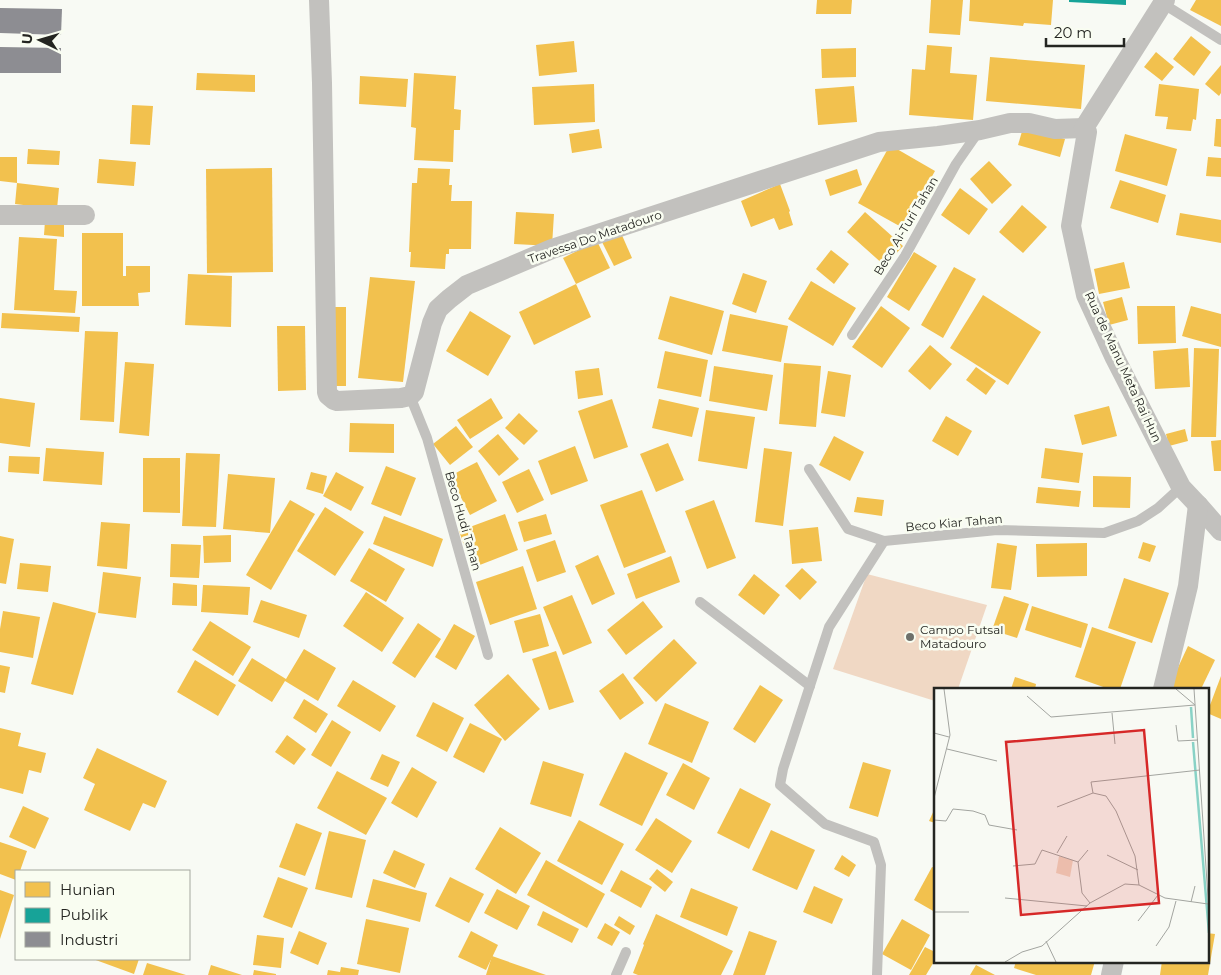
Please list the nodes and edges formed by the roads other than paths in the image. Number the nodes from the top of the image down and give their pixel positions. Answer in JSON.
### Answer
{"nodes":[{"id":1,"x":320,"y":0,"type":"edge"},
{"id":2,"x":1163,"y":2,"type":"edge"},
{"id":3,"x":1221,"y":40,"type":"edge"},
{"id":4,"x":1084,"y":128,"type":"junction"},
{"id":5,"x":980,"y":130,"type":"junction"},
{"id":6,"x":0,"y":215,"type":"edge"},
{"id":7,"x":85,"y":215,"type":"dead end"},
{"id":8,"x":852,"y":335,"type":"dead end"},
{"id":9,"x":410,"y":396,"type":"junction"},
{"id":10,"x":809,"y":469,"type":"dead end"},
{"id":11,"x":1181,"y":487,"type":"junction"},
{"id":12,"x":1198,"y":505,"type":"junction"},
{"id":13,"x":1221,"y":531,"type":"edge"},
{"id":14,"x":884,"y":541,"type":"junction"},
{"id":15,"x":700,"y":602,"type":"dead end"},
{"id":16,"x":488,"y":655,"type":"dead end"},
{"id":17,"x":810,"y":686,"type":"junction"},
{"id":18,"x":1163,"y":688,"type":"edge"},
{"id":19,"x":626,"y":952,"type":"dead end"},
{"id":20,"x":1114,"y":962,"type":"edge"},
{"id":21,"x":616,"y":975,"type":"edge"},
{"id":22,"x":877,"y":975,"type":"edge"},
{"id":23,"x":1111,"y":975,"type":"edge"}],
"edges":[{"from":1,"to":9,"type":"street"},
{"from":2,"to":3,"type":"lane"},
{"from":2,"to":4,"type":"street"},
{"from":4,"to":5,"type":"street","name":"Travessa Do Matadouro"},
{"from":4,"to":11,"type":"street","name":"Rua de Manu Meta Rai Hun"},
{"from":5,"to":8,"type":"lane","name":"Beco Ai-Turi Tahan"},
{"from":5,"to":9,"type":"street","name":"Travessa Do Matadouro"},
{"from":6,"to":7,"type":"street"},
{"from":9,"to":16,"type":"lane","name":"Beco Hudi Tahan"},
{"from":10,"to":14,"type":"lane","name":"Beco Kiar Tahan"},
{"from":11,"to":12,"type":"street","name":"Rua de Manu Meta Rai Hun"},
{"from":11,"to":14,"type":"lane","name":"Beco Kiar Tahan"},
{"from":12,"to":13,"type":"street","name":"Rua de Manu Meta Rai Hun"},
{"from":12,"to":18,"type":"street"},
{"from":14,"to":17,"type":"lane"},
{"from":15,"to":17,"type":"lane"},
{"from":17,"to":22,"type":"lane"},
{"from":19,"to":21,"type":"lane"},
{"from":20,"to":23,"type":"street"}]}
